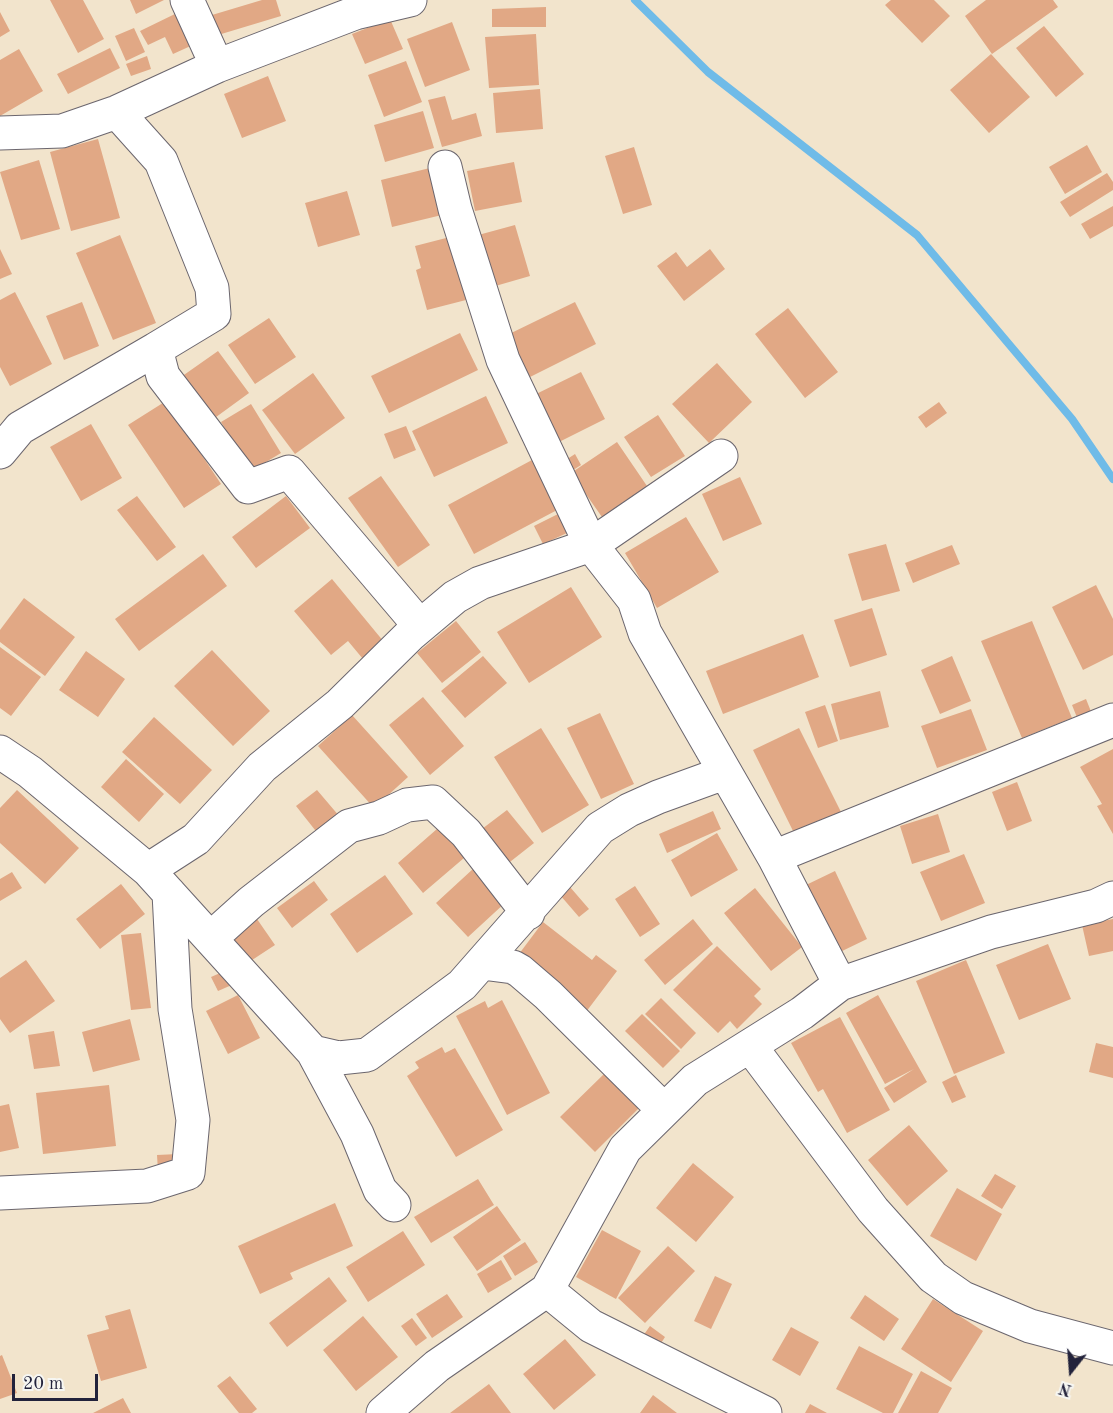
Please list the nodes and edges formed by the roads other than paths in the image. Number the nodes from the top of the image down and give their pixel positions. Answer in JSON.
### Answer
{"nodes":[{"id":1,"x":187,"y":0,"type":"edge"},
{"id":2,"x":410,"y":0,"type":"edge"},
{"id":3,"x":217,"y":66,"type":"junction"},
{"id":4,"x":117,"y":112,"type":"junction"},
{"id":5,"x":0,"y":133,"type":"edge"},
{"id":6,"x":445,"y":167,"type":"dead end"},
{"id":7,"x":156,"y":349,"type":"junction"},
{"id":8,"x":0,"y":452,"type":"edge"},
{"id":9,"x":721,"y":456,"type":"dead end"},
{"id":10,"x":591,"y":545,"type":"junction"},
{"id":11,"x":420,"y":626,"type":"junction"},
{"id":12,"x":1113,"y":720,"type":"edge"},
{"id":13,"x":0,"y":752,"type":"edge"},
{"id":14,"x":724,"y":773,"type":"junction"},
{"id":15,"x":774,"y":857,"type":"junction"},
{"id":16,"x":158,"y":882,"type":"junction"},
{"id":17,"x":1113,"y":898,"type":"edge"},
{"id":18,"x":528,"y":912,"type":"junction"},
{"id":19,"x":211,"y":938,"type":"junction"},
{"id":20,"x":482,"y":963,"type":"junction"},
{"id":21,"x":840,"y":984,"type":"junction"},
{"id":22,"x":750,"y":1046,"type":"junction"},
{"id":23,"x":313,"y":1052,"type":"junction"},
{"id":24,"x":663,"y":1109,"type":"junction"},
{"id":25,"x":0,"y":1193,"type":"edge"},
{"id":26,"x":394,"y":1204,"type":"dead end"},
{"id":27,"x":547,"y":1290,"type":"junction"},
{"id":28,"x":1113,"y":1348,"type":"edge"},
{"id":29,"x":754,"y":1410,"type":"edge"},
{"id":30,"x":383,"y":1413,"type":"edge"}],
"edges":[{"from":1,"to":3,"type":"street"},
{"from":2,"to":3,"type":"street"},
{"from":3,"to":4,"type":"street"},
{"from":4,"to":5,"type":"street"},
{"from":4,"to":7,"type":"street"},
{"from":6,"to":10,"type":"street"},
{"from":7,"to":8,"type":"street"},
{"from":7,"to":11,"type":"street"},
{"from":9,"to":10,"type":"street"},
{"from":10,"to":11,"type":"street"},
{"from":10,"to":14,"type":"street"},
{"from":11,"to":16,"type":"street"},
{"from":12,"to":15,"type":"street"},
{"from":13,"to":16,"type":"street"},
{"from":14,"to":15,"type":"street"},
{"from":14,"to":18,"type":"street"},
{"from":15,"to":21,"type":"street"},
{"from":16,"to":19,"type":"street"},
{"from":16,"to":25,"type":"street"},
{"from":17,"to":21,"type":"street"},
{"from":18,"to":19,"type":"street"},
{"from":18,"to":20,"type":"street"},
{"from":19,"to":23,"type":"street"},
{"from":20,"to":23,"type":"street"},
{"from":20,"to":24,"type":"street"},
{"from":21,"to":22,"type":"street"},
{"from":22,"to":24,"type":"street"},
{"from":22,"to":28,"type":"street"},
{"from":23,"to":26,"type":"street"},
{"from":24,"to":27,"type":"street"},
{"from":27,"to":29,"type":"street"},
{"from":27,"to":30,"type":"street"}]}
